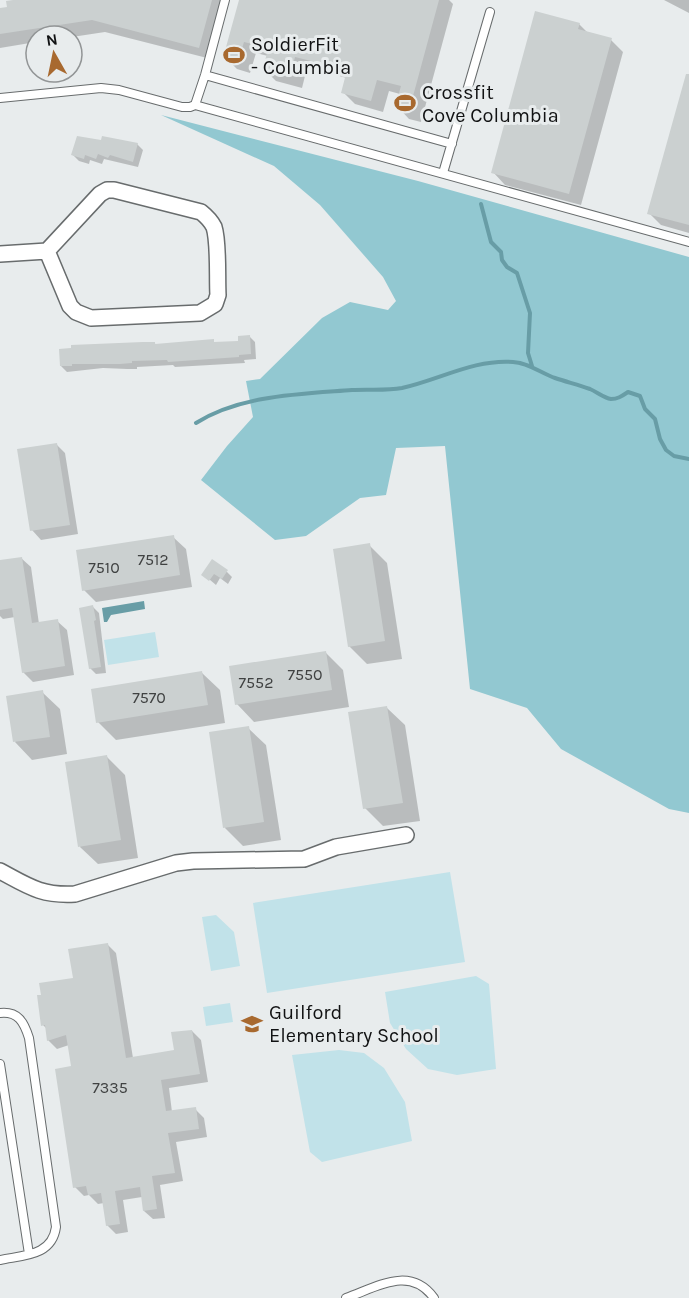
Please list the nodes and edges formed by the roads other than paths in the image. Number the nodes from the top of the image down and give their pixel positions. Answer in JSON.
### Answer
{"nodes":[{"id":1,"x":225,"y":0,"type":"edge"},
{"id":2,"x":490,"y":12,"type":"dead end"},
{"id":3,"x":205,"y":75,"type":"junction"},
{"id":4,"x":0,"y":98,"type":"edge"},
{"id":5,"x":195,"y":105,"type":"junction"},
{"id":6,"x":452,"y":144,"type":"junction"},
{"id":7,"x":443,"y":173,"type":"junction"},
{"id":8,"x":689,"y":242,"type":"edge"},
{"id":9,"x":47,"y":251,"type":"junction"},
{"id":10,"x":0,"y":254,"type":"edge"},
{"id":11,"x":406,"y":834,"type":"dead end"},
{"id":12,"x":0,"y":871,"type":"edge"},
{"id":13,"x":0,"y":1013,"type":"edge"},
{"id":14,"x":0,"y":1064,"type":"edge"},
{"id":15,"x":29,"y":1254,"type":"junction"},
{"id":16,"x":0,"y":1260,"type":"edge"},
{"id":17,"x":346,"y":1298,"type":"edge"},
{"id":18,"x":434,"y":1298,"type":"edge"}],
"edges":[{"from":1,"to":3,"type":"lane"},
{"from":2,"to":6,"type":"lane"},
{"from":3,"to":5,"type":"lane"},
{"from":3,"to":6,"type":"lane"},
{"from":4,"to":5,"type":"lane"},
{"from":5,"to":7,"type":"lane"},
{"from":6,"to":7,"type":"lane"},
{"from":7,"to":8,"type":"lane"},
{"from":9,"to":9,"type":"street"},
{"from":9,"to":10,"type":"street"},
{"from":11,"to":12,"type":"street"},
{"from":13,"to":15,"type":"lane"},
{"from":14,"to":15,"type":"lane"},
{"from":15,"to":16,"type":"lane"},
{"from":17,"to":18,"type":"lane"}]}
